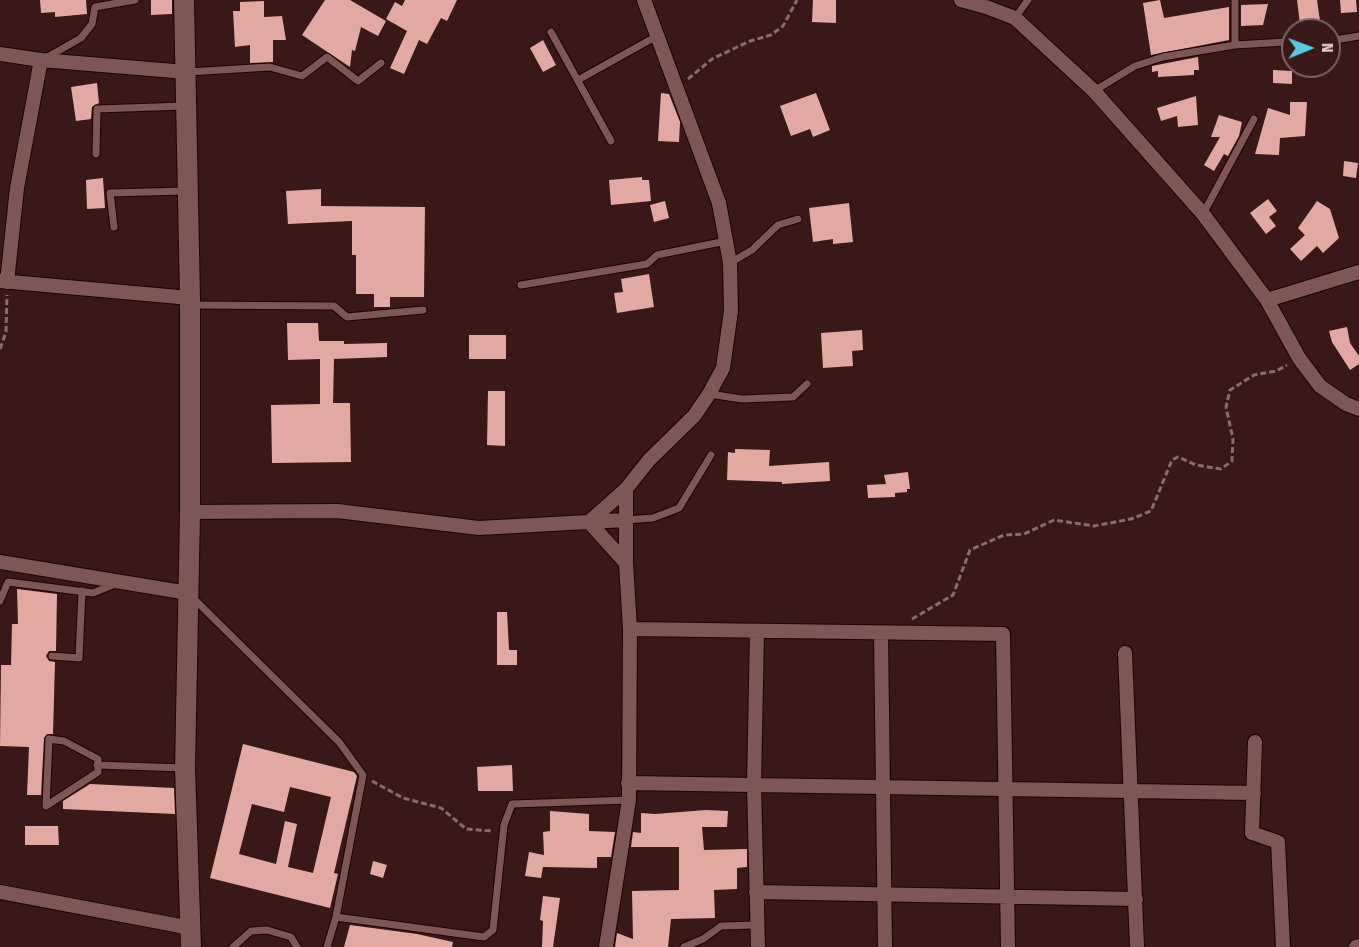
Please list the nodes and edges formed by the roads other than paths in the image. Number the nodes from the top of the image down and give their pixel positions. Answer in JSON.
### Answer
{"nodes":[{"id":1,"x":135,"y":0,"type":"edge"},
{"id":2,"x":184,"y":0,"type":"edge"},
{"id":3,"x":644,"y":0,"type":"edge"},
{"id":4,"x":961,"y":0,"type":"edge"},
{"id":5,"x":1028,"y":0,"type":"edge"},
{"id":6,"x":1235,"y":0,"type":"edge"},
{"id":7,"x":1014,"y":18,"type":"junction"},
{"id":8,"x":551,"y":32,"type":"dead end"},
{"id":9,"x":657,"y":36,"type":"junction"},
{"id":10,"x":1359,"y":36,"type":"edge"},
{"id":11,"x":1341,"y":39,"type":"edge"},
{"id":12,"x":1281,"y":42,"type":"edge"},
{"id":13,"x":1235,"y":45,"type":"junction"},
{"id":14,"x":0,"y":54,"type":"edge"},
{"id":15,"x":41,"y":60,"type":"junction"},
{"id":16,"x":381,"y":63,"type":"dead end"},
{"id":17,"x":186,"y":72,"type":"junction"},
{"id":18,"x":578,"y":80,"type":"junction"},
{"id":19,"x":1094,"y":91,"type":"junction"},
{"id":20,"x":186,"y":106,"type":"junction"},
{"id":21,"x":1254,"y":118,"type":"dead end"},
{"id":22,"x":611,"y":141,"type":"dead end"},
{"id":23,"x":96,"y":154,"type":"dead end"},
{"id":24,"x":188,"y":190,"type":"junction"},
{"id":25,"x":1203,"y":214,"type":"junction"},
{"id":26,"x":798,"y":219,"type":"dead end"},
{"id":27,"x":114,"y":227,"type":"dead end"},
{"id":28,"x":726,"y":241,"type":"junction"},
{"id":29,"x":730,"y":263,"type":"junction"},
{"id":30,"x":1359,"y":272,"type":"edge"},
{"id":31,"x":4,"y":281,"type":"edge"},
{"id":32,"x":521,"y":285,"type":"dead end"},
{"id":33,"x":1267,"y":300,"type":"junction"},
{"id":34,"x":190,"y":301,"type":"junction"},
{"id":35,"x":423,"y":310,"type":"dead end"},
{"id":36,"x":807,"y":384,"type":"dead end"},
{"id":37,"x":709,"y":394,"type":"junction"},
{"id":38,"x":1359,"y":409,"type":"edge"},
{"id":39,"x":711,"y":455,"type":"dead end"},
{"id":40,"x":626,"y":489,"type":"junction"},
{"id":41,"x":190,"y":512,"type":"junction"},
{"id":42,"x":625,"y":520,"type":"junction"},
{"id":43,"x":589,"y":522,"type":"junction"},
{"id":44,"x":0,"y":562,"type":"edge"},
{"id":45,"x":626,"y":563,"type":"junction"},
{"id":46,"x":120,"y":582,"type":"junction"},
{"id":47,"x":82,"y":591,"type":"junction"},
{"id":48,"x":188,"y":593,"type":"junction"},
{"id":49,"x":0,"y":601,"type":"edge"},
{"id":50,"x":630,"y":629,"type":"junction"},
{"id":51,"x":757,"y":631,"type":"junction"},
{"id":52,"x":880,"y":633,"type":"junction"},
{"id":53,"x":1125,"y":653,"type":"dead end"},
{"id":54,"x":52,"y":656,"type":"dead end"},
{"id":55,"x":1255,"y":742,"type":"dead end"},
{"id":56,"x":97,"y":765,"type":"junction"},
{"id":57,"x":185,"y":768,"type":"junction"},
{"id":58,"x":628,"y":783,"type":"junction"},
{"id":59,"x":754,"y":785,"type":"junction"},
{"id":60,"x":883,"y":787,"type":"junction"},
{"id":61,"x":1006,"y":789,"type":"junction"},
{"id":62,"x":1131,"y":791,"type":"junction"},
{"id":63,"x":1254,"y":793,"type":"junction"},
{"id":64,"x":629,"y":801,"type":"junction"},
{"id":65,"x":0,"y":892,"type":"edge"},
{"id":66,"x":756,"y":892,"type":"junction"},
{"id":67,"x":884,"y":894,"type":"junction"},
{"id":68,"x":1008,"y":897,"type":"junction"},
{"id":69,"x":1136,"y":899,"type":"junction"},
{"id":70,"x":336,"y":917,"type":"junction"},
{"id":71,"x":757,"y":925,"type":"junction"},
{"id":72,"x":191,"y":938,"type":"edge"},
{"id":73,"x":233,"y":947,"type":"edge"},
{"id":74,"x":297,"y":947,"type":"edge"},
{"id":75,"x":327,"y":947,"type":"edge"},
{"id":76,"x":606,"y":947,"type":"edge"},
{"id":77,"x":684,"y":947,"type":"edge"},
{"id":78,"x":758,"y":947,"type":"edge"},
{"id":79,"x":885,"y":947,"type":"edge"},
{"id":80,"x":1008,"y":947,"type":"edge"},
{"id":81,"x":1137,"y":947,"type":"edge"},
{"id":82,"x":1283,"y":947,"type":"edge"}],
"edges":[{"from":1,"to":15,"type":"lane"},
{"from":2,"to":17,"type":"main road"},
{"from":3,"to":9,"type":"street"},
{"from":4,"to":7,"type":"street"},
{"from":5,"to":7,"type":"lane"},
{"from":6,"to":13,"type":"lane"},
{"from":7,"to":19,"type":"street"},
{"from":8,"to":18,"type":"lane"},
{"from":9,"to":18,"type":"lane"},
{"from":9,"to":28,"type":"street"},
{"from":10,"to":11,"type":"lane"},
{"from":12,"to":13,"type":"lane"},
{"from":13,"to":19,"type":"lane"},
{"from":14,"to":15,"type":"street"},
{"from":15,"to":17,"type":"street"},
{"from":15,"to":31,"type":"street"},
{"from":16,"to":17,"type":"lane"},
{"from":17,"to":20,"type":"main road"},
{"from":18,"to":22,"type":"lane"},
{"from":19,"to":25,"type":"street"},
{"from":20,"to":23,"type":"lane"},
{"from":20,"to":24,"type":"main road"},
{"from":21,"to":25,"type":"lane"},
{"from":24,"to":27,"type":"lane"},
{"from":24,"to":34,"type":"main road"},
{"from":25,"to":33,"type":"street"},
{"from":26,"to":29,"type":"lane"},
{"from":28,"to":29,"type":"street"},
{"from":28,"to":32,"type":"lane"},
{"from":29,"to":37,"type":"street"},
{"from":30,"to":33,"type":"street"},
{"from":31,"to":34,"type":"street"},
{"from":33,"to":38,"type":"street"},
{"from":34,"to":35,"type":"lane"},
{"from":34,"to":41,"type":"main road"},
{"from":36,"to":37,"type":"lane"},
{"from":37,"to":40,"type":"street"},
{"from":39,"to":42,"type":"lane"},
{"from":40,"to":42,"type":"street"},
{"from":40,"to":43,"type":"street"},
{"from":41,"to":43,"type":"street"},
{"from":41,"to":48,"type":"main road"},
{"from":42,"to":43,"type":"street"},
{"from":42,"to":45,"type":"street"},
{"from":43,"to":45,"type":"street"},
{"from":44,"to":46,"type":"street"},
{"from":45,"to":50,"type":"street"},
{"from":46,"to":47,"type":"lane"},
{"from":46,"to":48,"type":"street"},
{"from":47,"to":49,"type":"lane"},
{"from":47,"to":54,"type":"lane"},
{"from":48,"to":57,"type":"main road"},
{"from":48,"to":70,"type":"lane"},
{"from":50,"to":51,"type":"street"},
{"from":50,"to":58,"type":"street"},
{"from":51,"to":52,"type":"street"},
{"from":51,"to":59,"type":"street"},
{"from":52,"to":60,"type":"street"},
{"from":52,"to":61,"type":"street"},
{"from":53,"to":62,"type":"street"},
{"from":55,"to":63,"type":"street"},
{"from":56,"to":56,"type":"lane"},
{"from":56,"to":57,"type":"lane"},
{"from":57,"to":72,"type":"main road"},
{"from":58,"to":59,"type":"street"},
{"from":58,"to":64,"type":"street"},
{"from":59,"to":60,"type":"street"},
{"from":59,"to":66,"type":"street"},
{"from":60,"to":61,"type":"street"},
{"from":60,"to":67,"type":"street"},
{"from":61,"to":62,"type":"street"},
{"from":61,"to":68,"type":"street"},
{"from":62,"to":63,"type":"street"},
{"from":62,"to":69,"type":"street"},
{"from":63,"to":82,"type":"street"},
{"from":64,"to":70,"type":"lane"},
{"from":64,"to":76,"type":"street"},
{"from":65,"to":72,"type":"street"},
{"from":66,"to":67,"type":"street"},
{"from":66,"to":71,"type":"street"},
{"from":67,"to":68,"type":"street"},
{"from":67,"to":79,"type":"street"},
{"from":68,"to":69,"type":"street"},
{"from":68,"to":80,"type":"street"},
{"from":69,"to":81,"type":"street"},
{"from":70,"to":75,"type":"lane"},
{"from":71,"to":77,"type":"lane"},
{"from":71,"to":78,"type":"street"},
{"from":73,"to":74,"type":"lane"}]}
